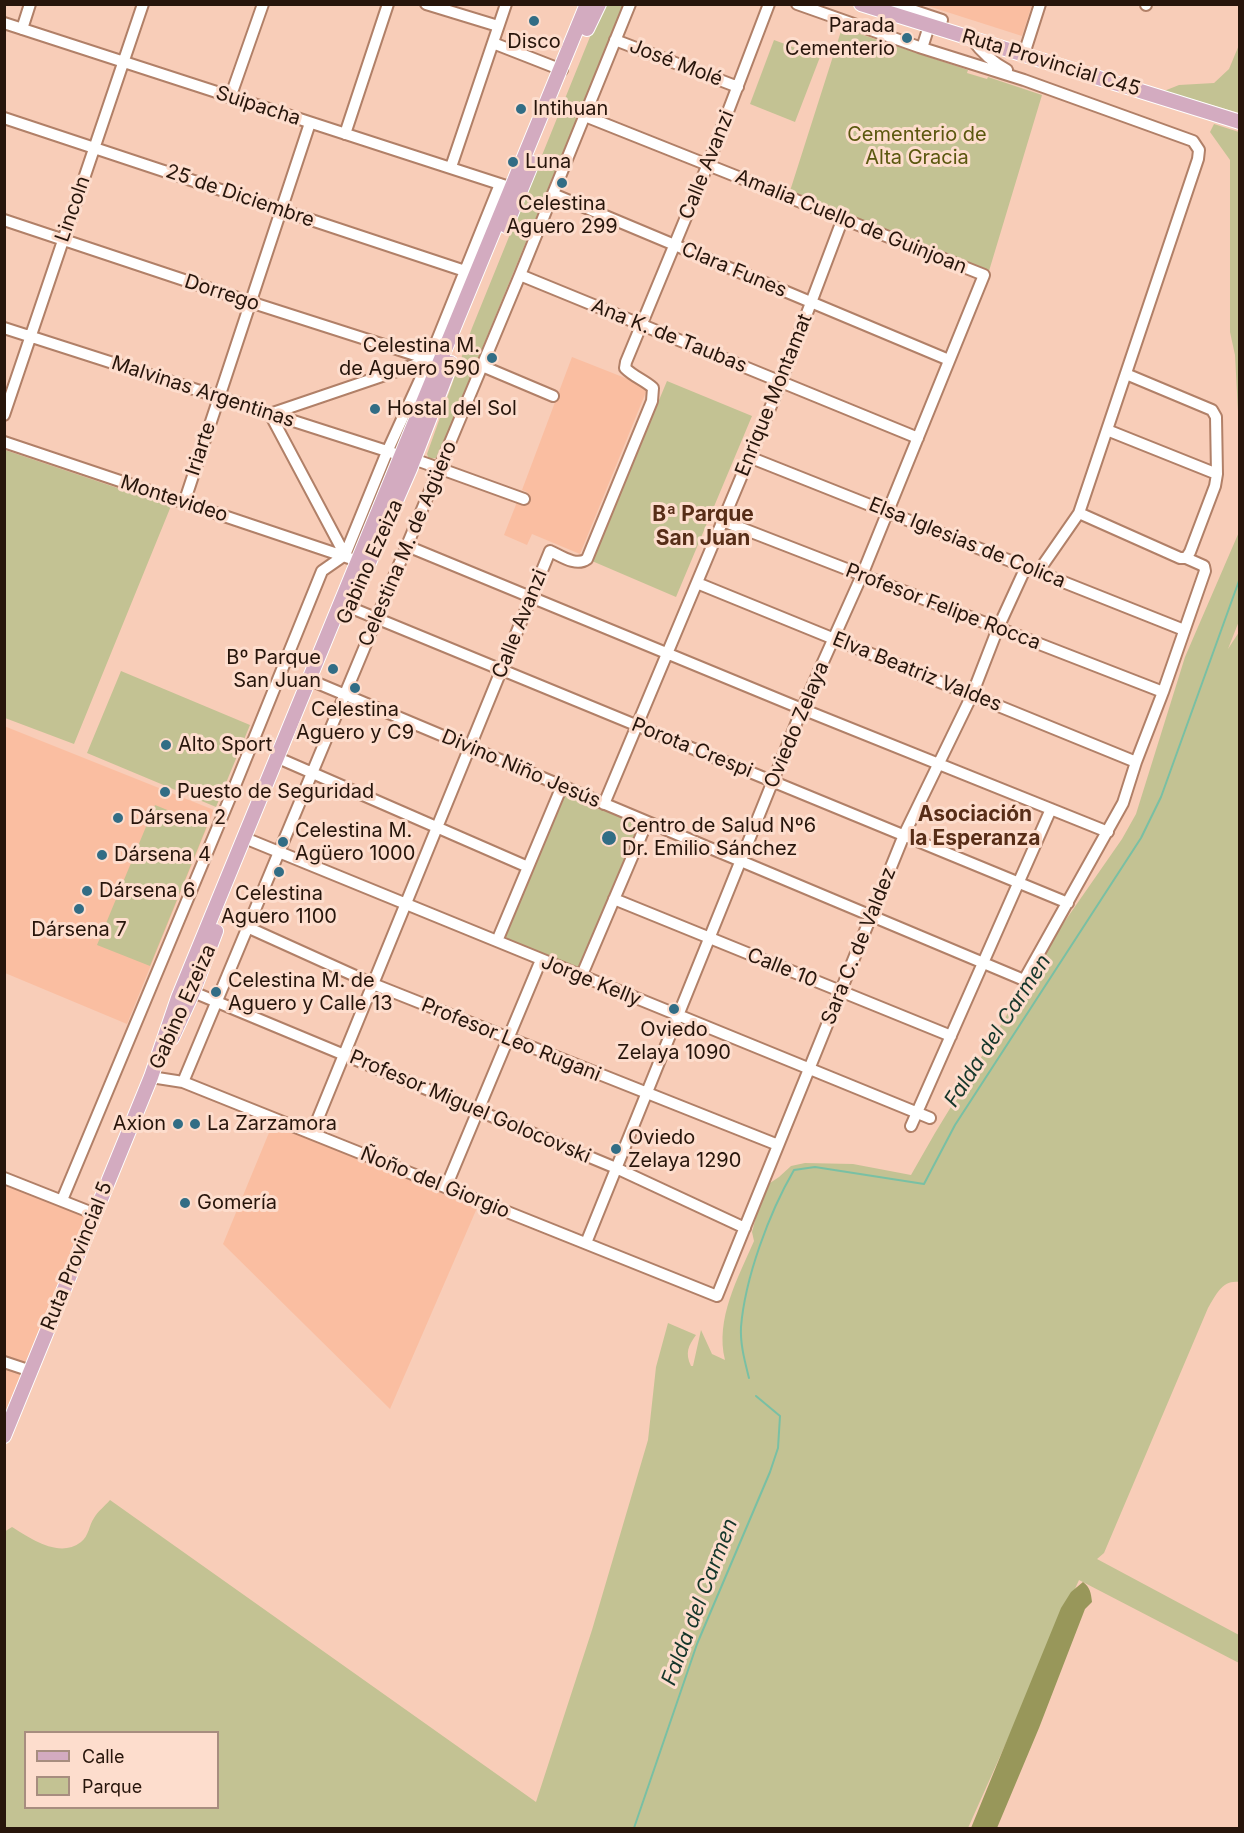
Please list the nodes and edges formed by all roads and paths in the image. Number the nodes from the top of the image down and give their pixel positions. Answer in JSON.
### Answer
{"nodes":[{"id":1,"x":30,"y":4,"type":"edge"},
{"id":2,"x":143,"y":4,"type":"edge"},
{"id":3,"x":263,"y":4,"type":"edge"},
{"id":4,"x":388,"y":4,"type":"edge"},
{"id":5,"x":426,"y":4,"type":"edge"},
{"id":6,"x":506,"y":4,"type":"edge"},
{"id":7,"x":587,"y":4,"type":"edge"},
{"id":8,"x":599,"y":4,"type":"edge"},
{"id":9,"x":630,"y":4,"type":"edge"},
{"id":10,"x":769,"y":4,"type":"edge"},
{"id":11,"x":797,"y":4,"type":"edge"},
{"id":12,"x":861,"y":4,"type":"edge"},
{"id":13,"x":894,"y":4,"type":"edge"},
{"id":14,"x":1040,"y":4,"type":"edge"},
{"id":15,"x":920,"y":13,"type":"junction"},
{"id":16,"x":942,"y":20,"type":"dead end"},
{"id":17,"x":4,"y":23,"type":"edge"},
{"id":18,"x":498,"y":26,"type":"junction"},
{"id":19,"x":929,"y":26,"type":"junction"},
{"id":20,"x":22,"y":29,"type":"junction"},
{"id":21,"x":972,"y":39,"type":"junction"},
{"id":22,"x":615,"y":40,"type":"junction"},
{"id":23,"x":493,"y":43,"type":"junction"},
{"id":24,"x":922,"y":48,"type":"junction"},
{"id":25,"x":1024,"y":54,"type":"junction"},
{"id":26,"x":123,"y":63,"type":"junction"},
{"id":27,"x":562,"y":70,"type":"junction"},
{"id":28,"x":738,"y":87,"type":"junction"},
{"id":29,"x":1047,"y":88,"type":"junction"},
{"id":30,"x":230,"y":98,"type":"junction"},
{"id":31,"x":585,"y":116,"type":"junction"},
{"id":32,"x":4,"y":118,"type":"edge"},
{"id":33,"x":1238,"y":121,"type":"edge"},
{"id":34,"x":310,"y":123,"type":"junction"},
{"id":35,"x":345,"y":134,"type":"junction"},
{"id":36,"x":94,"y":147,"type":"junction"},
{"id":37,"x":708,"y":164,"type":"junction"},
{"id":38,"x":450,"y":167,"type":"junction"},
{"id":39,"x":506,"y":186,"type":"junction"},
{"id":40,"x":553,"y":194,"type":"junction"},
{"id":41,"x":281,"y":210,"type":"junction"},
{"id":42,"x":843,"y":218,"type":"junction"},
{"id":43,"x":4,"y":220,"type":"edge"},
{"id":44,"x":63,"y":240,"type":"junction"},
{"id":45,"x":674,"y":245,"type":"junction"},
{"id":46,"x":471,"y":273,"type":"junction"},
{"id":47,"x":520,"y":275,"type":"junction"},
{"id":48,"x":984,"y":275,"type":"joint"},
{"id":49,"x":250,"y":302,"type":"junction"},
{"id":50,"x":811,"y":302,"type":"junction"},
{"id":51,"x":641,"y":324,"type":"junction"},
{"id":52,"x":4,"y":328,"type":"edge"},
{"id":53,"x":31,"y":337,"type":"junction"},
{"id":54,"x":949,"y":360,"type":"junction"},
{"id":55,"x":435,"y":362,"type":"junction"},
{"id":56,"x":482,"y":366,"type":"junction"},
{"id":57,"x":1126,"y":374,"type":"junction"},
{"id":58,"x":781,"y":381,"type":"junction"},
{"id":59,"x":553,"y":396,"type":"dead end"},
{"id":60,"x":219,"y":397,"type":"junction"},
{"id":61,"x":270,"y":414,"type":"junction"},
{"id":62,"x":4,"y":415,"type":"edge"},
{"id":63,"x":1107,"y":430,"type":"junction"},
{"id":64,"x":918,"y":438,"type":"junction"},
{"id":65,"x":4,"y":442,"type":"edge"},
{"id":66,"x":387,"y":452,"type":"junction"},
{"id":67,"x":408,"y":457,"type":"junction"},
{"id":68,"x":749,"y":457,"type":"junction"},
{"id":69,"x":440,"y":468,"type":"junction"},
{"id":70,"x":1217,"y":474,"type":"junction"},
{"id":71,"x":524,"y":499,"type":"dead end"},
{"id":72,"x":184,"y":503,"type":"junction"},
{"id":73,"x":887,"y":512,"type":"junction"},
{"id":74,"x":1079,"y":513,"type":"junction"},
{"id":75,"x":723,"y":521,"type":"junction"},
{"id":76,"x":407,"y":546,"type":"junction"},
{"id":77,"x":345,"y":555,"type":"junction"},
{"id":78,"x":1186,"y":558,"type":"junction"},
{"id":79,"x":358,"y":561,"type":"junction"},
{"id":80,"x":1026,"y":567,"type":"junction"},
{"id":81,"x":1038,"y":572,"type":"junction"},
{"id":82,"x":862,"y":575,"type":"junction"},
{"id":83,"x":697,"y":583,"type":"junction"},
{"id":84,"x":531,"y":597,"type":"junction"},
{"id":85,"x":350,"y":607,"type":"junction"},
{"id":86,"x":377,"y":618,"type":"junction"},
{"id":87,"x":998,"y":628,"type":"junction"},
{"id":88,"x":1184,"y":630,"type":"junction"},
{"id":89,"x":833,"y":638,"type":"junction"},
{"id":90,"x":668,"y":654,"type":"junction"},
{"id":91,"x":501,"y":669,"type":"junction"},
{"id":92,"x":317,"y":683,"type":"junction"},
{"id":93,"x":1163,"y":692,"type":"junction"},
{"id":94,"x":345,"y":695,"type":"junction"},
{"id":95,"x":972,"y":695,"type":"junction"},
{"id":96,"x":802,"y":709,"type":"junction"},
{"id":97,"x":638,"y":726,"type":"junction"},
{"id":98,"x":470,"y":747,"type":"junction"},
{"id":99,"x":285,"y":761,"type":"junction"},
{"id":100,"x":1136,"y":762,"type":"junction"},
{"id":101,"x":937,"y":764,"type":"junction"},
{"id":102,"x":312,"y":774,"type":"junction"},
{"id":103,"x":773,"y":781,"type":"junction"},
{"id":104,"x":562,"y":786,"type":"junction"},
{"id":105,"x":604,"y":804,"type":"junction"},
{"id":106,"x":1051,"y":809,"type":"junction"},
{"id":107,"x":647,"y":822,"type":"junction"},
{"id":108,"x":436,"y":828,"type":"junction"},
{"id":109,"x":1108,"y":832,"type":"junction"},
{"id":110,"x":904,"y":835,"type":"junction"},
{"id":111,"x":252,"y":842,"type":"junction"},
{"id":112,"x":279,"y":852,"type":"junction"},
{"id":113,"x":740,"y":861,"type":"junction"},
{"id":114,"x":528,"y":867,"type":"junction"},
{"id":115,"x":1018,"y":882,"type":"junction"},
{"id":116,"x":614,"y":899,"type":"junction"},
{"id":117,"x":1068,"y":903,"type":"junction"},
{"id":118,"x":405,"y":904,"type":"junction"},
{"id":119,"x":871,"y":916,"type":"junction"},
{"id":120,"x":247,"y":927,"type":"junction"},
{"id":121,"x":709,"y":939,"type":"junction"},
{"id":122,"x":497,"y":941,"type":"junction"},
{"id":123,"x":541,"y":960,"type":"junction"},
{"id":124,"x":984,"y":963,"type":"junction"},
{"id":125,"x":581,"y":977,"type":"junction"},
{"id":126,"x":373,"y":984,"type":"junction"},
{"id":127,"x":193,"y":992,"type":"junction"},
{"id":128,"x":840,"y":992,"type":"junction"},
{"id":129,"x":216,"y":1002,"type":"junction"},
{"id":130,"x":678,"y":1016,"type":"junction"},
{"id":131,"x":951,"y":1036,"type":"junction"},
{"id":132,"x":508,"y":1038,"type":"junction"},
{"id":133,"x":344,"y":1054,"type":"junction"},
{"id":134,"x":809,"y":1070,"type":"junction"},
{"id":135,"x":151,"y":1077,"type":"junction"},
{"id":136,"x":183,"y":1082,"type":"junction"},
{"id":137,"x":646,"y":1094,"type":"junction"},
{"id":138,"x":477,"y":1112,"type":"junction"},
{"id":139,"x":917,"y":1113,"type":"junction"},
{"id":140,"x":930,"y":1118,"type":"dead end"},
{"id":141,"x":911,"y":1126,"type":"dead end"},
{"id":142,"x":312,"y":1133,"type":"junction"},
{"id":143,"x":778,"y":1145,"type":"junction"},
{"id":144,"x":616,"y":1168,"type":"junction"},
{"id":145,"x":4,"y":1178,"type":"edge"},
{"id":146,"x":446,"y":1187,"type":"junction"},
{"id":147,"x":62,"y":1200,"type":"junction"},
{"id":148,"x":95,"y":1214,"type":"junction"},
{"id":149,"x":745,"y":1228,"type":"junction"},
{"id":150,"x":586,"y":1243,"type":"junction"},
{"id":151,"x":717,"y":1296,"type":"joint"},
{"id":152,"x":4,"y":1363,"type":"edge"},
{"id":153,"x":31,"y":1373,"type":"junction"},
{"id":154,"x":4,"y":1436,"type":"edge"}],
"edges":[{"from":1,"to":20,"type":"street"},
{"from":2,"to":26,"type":"street","name":"Lincoln"},
{"from":3,"to":30,"type":"street"},
{"from":4,"to":35,"type":"street"},
{"from":5,"to":18,"type":"street"},
{"from":6,"to":18,"type":"street"},
{"from":7,"to":27,"type":"main road","name":"Gabino Ezeiza"},
{"from":8,"to":67,"type":"main road","name":"Gabino Ezeiza"},
{"from":9,"to":22,"type":"street","name":"Celestina M. de Agüero"},
{"from":10,"to":28,"type":"street","name":"Calle Avanzi"},
{"from":11,"to":24,"type":"street"},
{"from":12,"to":19,"type":"main road","name":"Ruta Provincial C45"},
{"from":13,"to":15,"type":"street"},
{"from":14,"to":25,"type":"street"},
{"from":15,"to":16,"type":"street"},
{"from":15,"to":19,"type":"street"},
{"from":17,"to":20,"type":"street","name":"Suipacha"},
{"from":18,"to":23,"type":"street"},
{"from":19,"to":21,"type":"main road","name":"Ruta Provincial C45"},
{"from":19,"to":24,"type":"street"},
{"from":20,"to":26,"type":"street","name":"Suipacha"},
{"from":21,"to":25,"type":"main road","name":"Ruta Provincial C45"},
{"from":21,"to":29,"type":"street"},
{"from":22,"to":28,"type":"street","name":"José Molé"},
{"from":22,"to":31,"type":"street","name":"Celestina M. de Agüero"},
{"from":23,"to":27,"type":"street"},
{"from":23,"to":38,"type":"street"},
{"from":24,"to":29,"type":"street"},
{"from":25,"to":33,"type":"main road","name":"Ruta Provincial C45"},
{"from":26,"to":30,"type":"street","name":"Suipacha"},
{"from":26,"to":36,"type":"street","name":"Lincoln"},
{"from":27,"to":39,"type":"main road","name":"Gabino Ezeiza"},
{"from":28,"to":37,"type":"street","name":"Calle Avanzi"},
{"from":29,"to":57,"type":"street"},
{"from":30,"to":34,"type":"street","name":"Suipacha"},
{"from":31,"to":37,"type":"street","name":"Amalia Cuello de Guinjoan"},
{"from":31,"to":40,"type":"street","name":"Celestina M. de Agüero"},
{"from":32,"to":36,"type":"street","name":"25 de Diciembre"},
{"from":34,"to":35,"type":"street","name":"Suipacha"},
{"from":34,"to":41,"type":"street","name":"Iriarte"},
{"from":35,"to":38,"type":"street","name":"Suipacha"},
{"from":36,"to":41,"type":"street","name":"25 de Diciembre"},
{"from":36,"to":44,"type":"street","name":"Lincoln"},
{"from":37,"to":42,"type":"street","name":"Amalia Cuello de Guinjoan"},
{"from":37,"to":45,"type":"street","name":"Calle Avanzi"},
{"from":38,"to":39,"type":"street","name":"Suipacha"},
{"from":39,"to":46,"type":"main road","name":"Gabino Ezeiza"},
{"from":40,"to":45,"type":"street","name":"Clara Funes"},
{"from":40,"to":47,"type":"street","name":"Celestina M. de Agüero"},
{"from":41,"to":46,"type":"street","name":"25 de Diciembre"},
{"from":41,"to":49,"type":"street","name":"Iriarte"},
{"from":42,"to":48,"type":"street","name":"Amalia Cuello de Guinjoan"},
{"from":42,"to":50,"type":"street","name":"Enrique Montamat"},
{"from":43,"to":44,"type":"street","name":"Dorrego"},
{"from":44,"to":49,"type":"street","name":"Dorrego"},
{"from":44,"to":53,"type":"street","name":"Lincoln"},
{"from":45,"to":50,"type":"street","name":"Clara Funes"},
{"from":45,"to":51,"type":"street","name":"Calle Avanzi"},
{"from":46,"to":55,"type":"main road","name":"Gabino Ezeiza"},
{"from":47,"to":51,"type":"street","name":"Ana K. de Taubas"},
{"from":47,"to":56,"type":"street","name":"Celestina M. de Agüero"},
{"from":48,"to":54,"type":"street","name":"Oviedo Zelaya"},
{"from":49,"to":55,"type":"street","name":"Dorrego"},
{"from":49,"to":60,"type":"street","name":"Iriarte"},
{"from":50,"to":54,"type":"street","name":"Clara Funes"},
{"from":50,"to":58,"type":"street","name":"Enrique Montamat"},
{"from":51,"to":58,"type":"street","name":"Ana K. de Taubas"},
{"from":51,"to":84,"type":"street","name":"Calle Avanzi"},
{"from":52,"to":53,"type":"street","name":"Malvinas Argentinas"},
{"from":53,"to":60,"type":"street","name":"Malvinas Argentinas"},
{"from":53,"to":62,"type":"street","name":"Lincoln"},
{"from":54,"to":64,"type":"street","name":"Oviedo Zelaya"},
{"from":55,"to":61,"type":"street"},
{"from":55,"to":66,"type":"street"},
{"from":55,"to":67,"type":"main road","name":"Gabino Ezeiza"},
{"from":56,"to":59,"type":"street"},
{"from":56,"to":69,"type":"street","name":"Celestina M. de Agüero"},
{"from":57,"to":63,"type":"street"},
{"from":57,"to":70,"type":"street"},
{"from":58,"to":64,"type":"street","name":"Ana K. de Taubas"},
{"from":58,"to":68,"type":"street","name":"Enrique Montamat"},
{"from":60,"to":61,"type":"street","name":"Malvinas Argentinas"},
{"from":60,"to":72,"type":"street","name":"Iriarte"},
{"from":61,"to":66,"type":"street","name":"Malvinas Argentinas"},
{"from":61,"to":77,"type":"street"},
{"from":63,"to":70,"type":"street"},
{"from":63,"to":74,"type":"street"},
{"from":64,"to":73,"type":"street","name":"Oviedo Zelaya"},
{"from":65,"to":72,"type":"street","name":"Montevideo"},
{"from":66,"to":67,"type":"street","name":"Malvinas Argentinas"},
{"from":66,"to":77,"type":"street"},
{"from":67,"to":69,"type":"street","name":"Malvinas Argentinas"},
{"from":67,"to":79,"type":"main road","name":"Gabino Ezeiza"},
{"from":67,"to":85,"type":"main road","name":"Gabino Ezeiza"},
{"from":68,"to":73,"type":"street","name":"Elsa Iglesias de Colica"},
{"from":68,"to":75,"type":"street","name":"Enrique Montamat"},
{"from":69,"to":71,"type":"street","name":"Malvinas Argentinas"},
{"from":69,"to":76,"type":"street","name":"Celestina M. de Agüero"},
{"from":70,"to":78,"type":"street"},
{"from":72,"to":77,"type":"street","name":"Montevideo"},
{"from":73,"to":80,"type":"street","name":"Elsa Iglesias de Colica"},
{"from":73,"to":82,"type":"street","name":"Oviedo Zelaya"},
{"from":74,"to":78,"type":"street"},
{"from":74,"to":81,"type":"street"},
{"from":75,"to":82,"type":"street","name":"Profesor Felipe Rocca"},
{"from":75,"to":83,"type":"street","name":"Enrique Montamat"},
{"from":76,"to":84,"type":"street"},
{"from":76,"to":86,"type":"street","name":"Celestina M. de Agüero"},
{"from":77,"to":79,"type":"street","name":"Montevideo"},
{"from":77,"to":147,"type":"street"},
{"from":78,"to":88,"type":"street"},
{"from":79,"to":135,"type":"main road","name":"Gabino Ezeiza"},
{"from":80,"to":81,"type":"street","name":"Elsa Iglesias de Colica"},
{"from":80,"to":87,"type":"street","name":"Sara C. de Valdez"},
{"from":81,"to":88,"type":"street","name":"Elsa Iglesias de Colica"},
{"from":82,"to":87,"type":"street","name":"Profesor Felipe Rocca"},
{"from":82,"to":89,"type":"street","name":"Oviedo Zelaya"},
{"from":83,"to":89,"type":"street","name":"Elva Beatriz Valdes"},
{"from":83,"to":90,"type":"street","name":"Enrique Montamat"},
{"from":84,"to":90,"type":"street"},
{"from":84,"to":91,"type":"street","name":"Calle Avanzi"},
{"from":85,"to":86,"type":"street","name":"Porota Crespi"},
{"from":85,"to":92,"type":"main road","name":"Gabino Ezeiza"},
{"from":86,"to":91,"type":"street","name":"Porota Crespi"},
{"from":86,"to":94,"type":"street","name":"Celestina M. de Agüero"},
{"from":87,"to":93,"type":"street","name":"Profesor Felipe Rocca"},
{"from":87,"to":95,"type":"street","name":"Sara C. de Valdez"},
{"from":88,"to":93,"type":"street"},
{"from":89,"to":95,"type":"street","name":"Elva Beatriz Valdes"},
{"from":89,"to":96,"type":"street","name":"Oviedo Zelaya"},
{"from":90,"to":96,"type":"street"},
{"from":90,"to":97,"type":"street","name":"Enrique Montamat"},
{"from":91,"to":97,"type":"street","name":"Porota Crespi"},
{"from":91,"to":98,"type":"street","name":"Calle Avanzi"},
{"from":92,"to":94,"type":"street","name":"Divino Niño Jesús"},
{"from":92,"to":99,"type":"main road","name":"Gabino Ezeiza"},
{"from":93,"to":100,"type":"street"},
{"from":94,"to":98,"type":"street","name":"Divino Niño Jesús"},
{"from":94,"to":102,"type":"street","name":"Celestina M. de Agüero"},
{"from":95,"to":100,"type":"street","name":"Elva Beatriz Valdes"},
{"from":95,"to":101,"type":"street","name":"Sara C. de Valdez"},
{"from":96,"to":101,"type":"street"},
{"from":96,"to":103,"type":"street","name":"Oviedo Zelaya"},
{"from":97,"to":103,"type":"street","name":"Porota Crespi"},
{"from":97,"to":105,"type":"street","name":"Enrique Montamat"},
{"from":98,"to":104,"type":"street","name":"Divino Niño Jesús"},
{"from":98,"to":108,"type":"street","name":"Calle Avanzi"},
{"from":99,"to":102,"type":"street"},
{"from":99,"to":111,"type":"main road","name":"Gabino Ezeiza"},
{"from":100,"to":109,"type":"street"},
{"from":101,"to":106,"type":"street"},
{"from":101,"to":110,"type":"street","name":"Sara C. de Valdez"},
{"from":102,"to":108,"type":"street"},
{"from":102,"to":112,"type":"street","name":"Celestina M. de Agüero"},
{"from":103,"to":110,"type":"street","name":"Porota Crespi"},
{"from":103,"to":113,"type":"street","name":"Oviedo Zelaya"},
{"from":104,"to":105,"type":"street","name":"Divino Niño Jesús"},
{"from":104,"to":114,"type":"street"},
{"from":105,"to":107,"type":"street","name":"Divino Niño Jesús"},
{"from":106,"to":109,"type":"street"},
{"from":106,"to":115,"type":"street"},
{"from":107,"to":113,"type":"street","name":"Divino Niño Jesús"},
{"from":107,"to":116,"type":"street"},
{"from":108,"to":114,"type":"street"},
{"from":108,"to":118,"type":"street","name":"Calle Avanzi"},
{"from":109,"to":117,"type":"street"},
{"from":110,"to":115,"type":"street","name":"Porota Crespi"},
{"from":110,"to":119,"type":"street","name":"Sara C. de Valdez"},
{"from":111,"to":112,"type":"street","name":"Jorge Kelly"},
{"from":111,"to":127,"type":"main road","name":"Gabino Ezeiza"},
{"from":112,"to":118,"type":"street","name":"Jorge Kelly"},
{"from":112,"to":120,"type":"street","name":"Celestina M. de Agüero"},
{"from":113,"to":119,"type":"street","name":"Divino Niño Jesús"},
{"from":113,"to":121,"type":"street","name":"Oviedo Zelaya"},
{"from":114,"to":122,"type":"street"},
{"from":115,"to":117,"type":"street","name":"Porota Crespi"},
{"from":115,"to":124,"type":"street"},
{"from":116,"to":121,"type":"street","name":"Calle 10"},
{"from":116,"to":125,"type":"street"},
{"from":117,"to":124,"type":"street","name":"Divino Niño Jesús"},
{"from":118,"to":122,"type":"street","name":"Jorge Kelly"},
{"from":118,"to":126,"type":"street","name":"Calle Avanzi"},
{"from":119,"to":124,"type":"street","name":"Divino Niño Jesús"},
{"from":119,"to":128,"type":"street","name":"Sara C. de Valdez"},
{"from":120,"to":126,"type":"street","name":"Profesor Leo Rugani"},
{"from":120,"to":129,"type":"street","name":"Celestina M. de Agüero"},
{"from":121,"to":128,"type":"street","name":"Calle 10"},
{"from":121,"to":130,"type":"street","name":"Oviedo Zelaya"},
{"from":122,"to":123,"type":"street","name":"Jorge Kelly"},
{"from":123,"to":125,"type":"street","name":"Jorge Kelly"},
{"from":123,"to":132,"type":"street"},
{"from":124,"to":131,"type":"street"},
{"from":125,"to":130,"type":"street","name":"Jorge Kelly"},
{"from":126,"to":132,"type":"street","name":"Profesor Leo Rugani"},
{"from":126,"to":133,"type":"street","name":"Calle Avanzi"},
{"from":127,"to":129,"type":"street","name":"Profesor Miguel Golocovski"},
{"from":127,"to":135,"type":"main road","name":"Gabino Ezeiza"},
{"from":128,"to":131,"type":"street","name":"Calle 10"},
{"from":128,"to":134,"type":"street","name":"Sara C. de Valdez"},
{"from":129,"to":133,"type":"street","name":"Profesor Miguel Golocovski"},
{"from":129,"to":136,"type":"street","name":"Celestina M. de Agüero"},
{"from":130,"to":134,"type":"street","name":"Jorge Kelly"},
{"from":130,"to":137,"type":"street","name":"Oviedo Zelaya"},
{"from":131,"to":139,"type":"street"},
{"from":132,"to":137,"type":"street","name":"Profesor Leo Rugani"},
{"from":132,"to":138,"type":"street"},
{"from":133,"to":138,"type":"street","name":"Profesor Miguel Golocovski"},
{"from":133,"to":142,"type":"street","name":"Calle Avanzi"},
{"from":134,"to":139,"type":"street","name":"Jorge Kelly"},
{"from":134,"to":143,"type":"street","name":"Sara C. de Valdez"},
{"from":135,"to":136,"type":"street","name":"Ñoño del Giorgio"},
{"from":135,"to":148,"type":"main road","name":"Ruta Provincial 5"},
{"from":136,"to":142,"type":"street","name":"Ñoño del Giorgio"},
{"from":137,"to":143,"type":"street","name":"Profesor Leo Rugani"},
{"from":137,"to":144,"type":"street","name":"Oviedo Zelaya"},
{"from":138,"to":144,"type":"street","name":"Profesor Miguel Golocovski"},
{"from":138,"to":146,"type":"street"},
{"from":139,"to":140,"type":"street","name":"Jorge Kelly"},
{"from":139,"to":141,"type":"street"},
{"from":142,"to":146,"type":"street","name":"Ñoño del Giorgio"},
{"from":143,"to":149,"type":"street","name":"Sara C. de Valdez"},
{"from":144,"to":149,"type":"street","name":"Profesor Miguel Golocovski"},
{"from":144,"to":150,"type":"street","name":"Oviedo Zelaya"},
{"from":145,"to":147,"type":"street"},
{"from":146,"to":150,"type":"street","name":"Ñoño del Giorgio"},
{"from":147,"to":148,"type":"street"},
{"from":148,"to":153,"type":"main road","name":"Ruta Provincial 5"},
{"from":149,"to":151,"type":"street","name":"Sara C. de Valdez"},
{"from":150,"to":151,"type":"street","name":"Ñoño del Giorgio"},
{"from":152,"to":153,"type":"street"},
{"from":153,"to":154,"type":"main road","name":"Ruta Provincial 5"}]}
